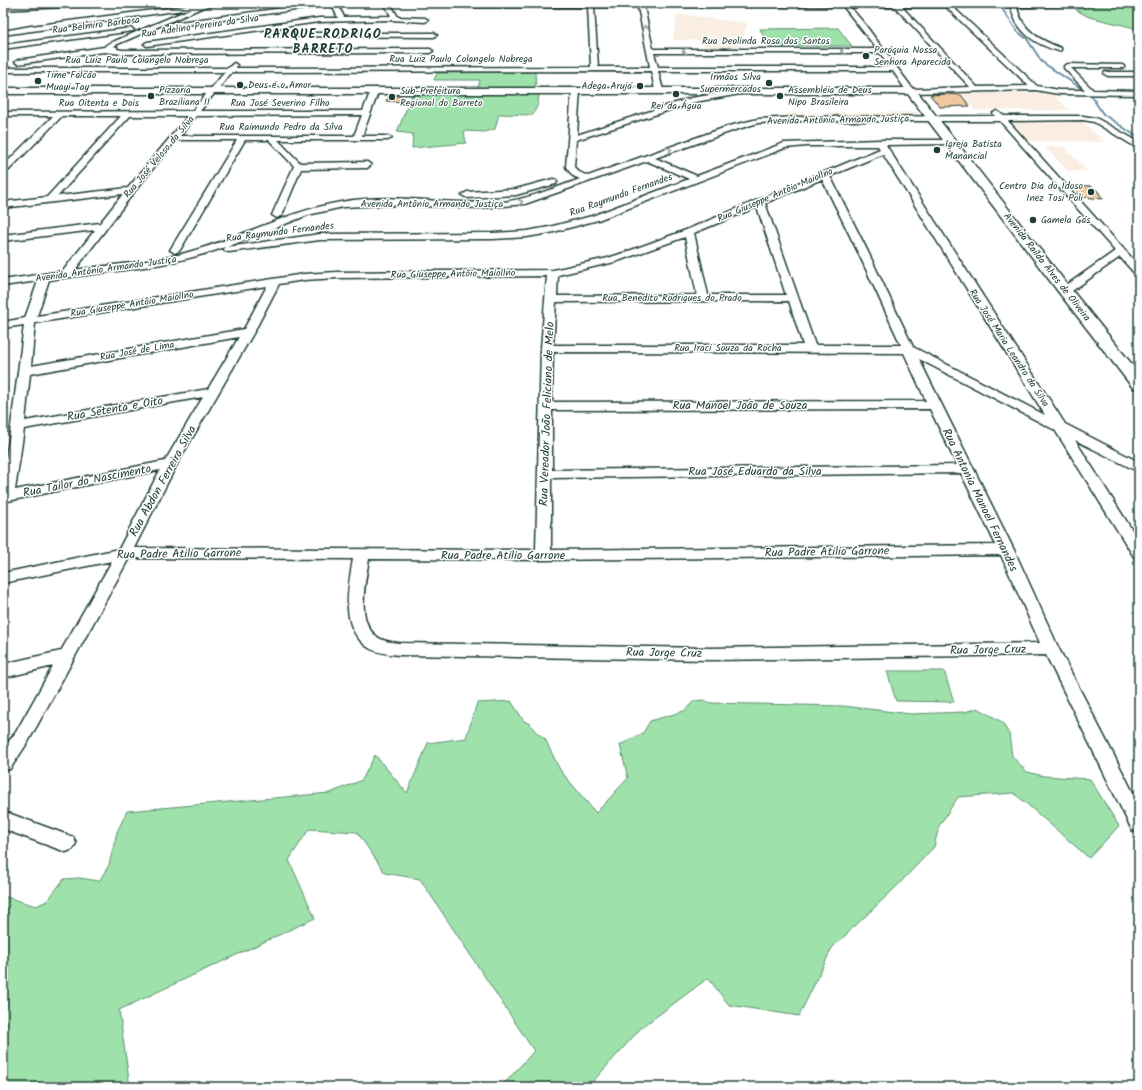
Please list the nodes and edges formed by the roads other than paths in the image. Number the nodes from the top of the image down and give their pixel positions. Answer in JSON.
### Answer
{"nodes":[{"id":1,"x":105,"y":3,"type":"edge"},
{"id":2,"x":221,"y":3,"type":"edge"},
{"id":3,"x":334,"y":3,"type":"edge"},
{"id":4,"x":387,"y":3,"type":"edge"},
{"id":5,"x":444,"y":3,"type":"edge"},
{"id":6,"x":1092,"y":3,"type":"edge"},
{"id":7,"x":274,"y":4,"type":"dead end"},
{"id":8,"x":640,"y":4,"type":"edge"},
{"id":9,"x":895,"y":4,"type":"edge"},
{"id":10,"x":945,"y":4,"type":"edge"},
{"id":11,"x":1042,"y":4,"type":"edge"},
{"id":12,"x":591,"y":5,"type":"junction"},
{"id":13,"x":845,"y":5,"type":"edge"},
{"id":14,"x":1014,"y":5,"type":"junction"},
{"id":15,"x":202,"y":6,"type":"junction"},
{"id":16,"x":3,"y":8,"type":"edge"},
{"id":17,"x":129,"y":8,"type":"dead end"},
{"id":18,"x":257,"y":13,"type":"junction"},
{"id":19,"x":342,"y":19,"type":"junction"},
{"id":20,"x":396,"y":19,"type":"junction"},
{"id":21,"x":425,"y":20,"type":"dead end"},
{"id":22,"x":28,"y":21,"type":"dead end"},
{"id":23,"x":43,"y":21,"type":"junction"},
{"id":24,"x":3,"y":27,"type":"edge"},
{"id":25,"x":149,"y":28,"type":"junction"},
{"id":26,"x":3,"y":33,"type":"edge"},
{"id":27,"x":221,"y":34,"type":"junction"},
{"id":28,"x":434,"y":35,"type":"dead end"},
{"id":29,"x":3,"y":47,"type":"edge"},
{"id":30,"x":1059,"y":49,"type":"dead end"},
{"id":31,"x":106,"y":50,"type":"junction"},
{"id":32,"x":244,"y":51,"type":"junction"},
{"id":33,"x":430,"y":51,"type":"dead end"},
{"id":34,"x":650,"y":51,"type":"junction"},
{"id":35,"x":882,"y":52,"type":"junction"},
{"id":36,"x":1073,"y":58,"type":"dead end"},
{"id":37,"x":3,"y":64,"type":"edge"},
{"id":38,"x":18,"y":66,"type":"junction"},
{"id":39,"x":1122,"y":67,"type":"junction"},
{"id":40,"x":595,"y":69,"type":"junction"},
{"id":41,"x":655,"y":69,"type":"junction"},
{"id":42,"x":894,"y":69,"type":"junction"},
{"id":43,"x":3,"y":70,"type":"edge"},
{"id":44,"x":230,"y":70,"type":"junction"},
{"id":45,"x":1139,"y":71,"type":"edge"},
{"id":46,"x":1072,"y":73,"type":"junction"},
{"id":47,"x":1139,"y":74,"type":"edge"},
{"id":48,"x":1035,"y":88,"type":"junction"},
{"id":49,"x":213,"y":90,"type":"junction"},
{"id":50,"x":375,"y":90,"type":"junction"},
{"id":51,"x":576,"y":90,"type":"junction"},
{"id":52,"x":660,"y":90,"type":"junction"},
{"id":53,"x":686,"y":90,"type":"junction"},
{"id":54,"x":750,"y":90,"type":"junction"},
{"id":55,"x":976,"y":90,"type":"junction"},
{"id":56,"x":3,"y":91,"type":"edge"},
{"id":57,"x":911,"y":91,"type":"junction"},
{"id":58,"x":1092,"y":92,"type":"junction"},
{"id":59,"x":1139,"y":93,"type":"edge"},
{"id":60,"x":694,"y":100,"type":"junction"},
{"id":61,"x":1063,"y":111,"type":"junction"},
{"id":62,"x":61,"y":113,"type":"junction"},
{"id":63,"x":128,"y":113,"type":"junction"},
{"id":64,"x":195,"y":113,"type":"junction"},
{"id":65,"x":366,"y":113,"type":"junction"},
{"id":66,"x":3,"y":114,"type":"edge"},
{"id":67,"x":999,"y":114,"type":"junction"},
{"id":68,"x":931,"y":115,"type":"junction"},
{"id":69,"x":1070,"y":118,"type":"junction"},
{"id":70,"x":1096,"y":120,"type":"junction"},
{"id":71,"x":724,"y":121,"type":"dead end"},
{"id":72,"x":174,"y":138,"type":"junction"},
{"id":73,"x":242,"y":138,"type":"junction"},
{"id":74,"x":356,"y":138,"type":"junction"},
{"id":75,"x":388,"y":138,"type":"dead end"},
{"id":76,"x":272,"y":139,"type":"junction"},
{"id":77,"x":572,"y":139,"type":"junction"},
{"id":78,"x":952,"y":142,"type":"junction"},
{"id":79,"x":882,"y":146,"type":"junction"},
{"id":80,"x":1139,"y":146,"type":"edge"},
{"id":81,"x":642,"y":149,"type":"dead end"},
{"id":82,"x":652,"y":156,"type":"junction"},
{"id":83,"x":613,"y":160,"type":"dead end"},
{"id":84,"x":367,"y":165,"type":"dead end"},
{"id":85,"x":298,"y":166,"type":"junction"},
{"id":86,"x":3,"y":171,"type":"edge"},
{"id":87,"x":576,"y":174,"type":"junction"},
{"id":88,"x":824,"y":174,"type":"junction"},
{"id":89,"x":590,"y":179,"type":"junction"},
{"id":90,"x":697,"y":179,"type":"junction"},
{"id":91,"x":131,"y":190,"type":"junction"},
{"id":92,"x":442,"y":195,"type":"dead end"},
{"id":93,"x":457,"y":195,"type":"dead end"},
{"id":94,"x":51,"y":198,"type":"junction"},
{"id":95,"x":760,"y":202,"type":"junction"},
{"id":96,"x":3,"y":204,"type":"edge"},
{"id":97,"x":277,"y":215,"type":"junction"},
{"id":98,"x":102,"y":226,"type":"junction"},
{"id":99,"x":688,"y":232,"type":"junction"},
{"id":100,"x":217,"y":237,"type":"junction"},
{"id":101,"x":3,"y":238,"type":"edge"},
{"id":102,"x":233,"y":245,"type":"junction"},
{"id":103,"x":176,"y":250,"type":"junction"},
{"id":104,"x":1121,"y":252,"type":"junction"},
{"id":105,"x":173,"y":260,"type":"joint"},
{"id":106,"x":74,"y":262,"type":"junction"},
{"id":107,"x":47,"y":272,"type":"junction"},
{"id":108,"x":1139,"y":272,"type":"edge"},
{"id":109,"x":553,"y":273,"type":"junction"},
{"id":110,"x":66,"y":274,"type":"junction"},
{"id":111,"x":3,"y":276,"type":"edge"},
{"id":112,"x":275,"y":281,"type":"junction"},
{"id":113,"x":3,"y":283,"type":"edge"},
{"id":114,"x":1065,"y":291,"type":"junction"},
{"id":115,"x":551,"y":298,"type":"junction"},
{"id":116,"x":703,"y":298,"type":"junction"},
{"id":117,"x":793,"y":298,"type":"junction"},
{"id":118,"x":30,"y":321,"type":"junction"},
{"id":119,"x":3,"y":325,"type":"edge"},
{"id":120,"x":248,"y":332,"type":"junction"},
{"id":121,"x":547,"y":348,"type":"junction"},
{"id":122,"x":810,"y":348,"type":"junction"},
{"id":123,"x":908,"y":349,"type":"junction"},
{"id":124,"x":25,"y":371,"type":"junction"},
{"id":125,"x":1139,"y":384,"type":"edge"},
{"id":126,"x":212,"y":392,"type":"junction"},
{"id":127,"x":934,"y":405,"type":"junction"},
{"id":128,"x":546,"y":406,"type":"junction"},
{"id":129,"x":18,"y":426,"type":"junction"},
{"id":130,"x":1060,"y":427,"type":"junction"},
{"id":131,"x":170,"y":464,"type":"junction"},
{"id":132,"x":1139,"y":468,"type":"edge"},
{"id":133,"x":966,"y":470,"type":"junction"},
{"id":134,"x":545,"y":474,"type":"junction"},
{"id":135,"x":5,"y":497,"type":"edge"},
{"id":136,"x":1006,"y":550,"type":"junction"},
{"id":137,"x":124,"y":553,"type":"junction"},
{"id":138,"x":1139,"y":553,"type":"edge"},
{"id":139,"x":362,"y":554,"type":"junction"},
{"id":140,"x":543,"y":555,"type":"junction"},
{"id":141,"x":3,"y":578,"type":"edge"},
{"id":142,"x":1051,"y":649,"type":"junction"},
{"id":143,"x":66,"y":656,"type":"junction"},
{"id":144,"x":3,"y":671,"type":"edge"},
{"id":145,"x":3,"y":763,"type":"edge"},
{"id":146,"x":3,"y":820,"type":"edge"},
{"id":147,"x":1139,"y":824,"type":"edge"},
{"id":148,"x":66,"y":843,"type":"dead end"}],
"edges":[{"from":1,"to":16,"type":"street"},
{"from":2,"to":15,"type":"street"},
{"from":3,"to":18,"type":"street","name":"Rua Belmiro Barbosa"},
{"from":3,"to":19,"type":"street"},
{"from":4,"to":20,"type":"street"},
{"from":5,"to":12,"type":"street"},
{"from":6,"to":11,"type":"street"},
{"from":7,"to":18,"type":"street"},
{"from":8,"to":12,"type":"street"},
{"from":8,"to":13,"type":"street"},
{"from":34,"to":8,"type":"street","one_way":true},
{"from":9,"to":10,"type":"street"},
{"from":9,"to":13,"type":"street"},
{"from":9,"to":55,"type":"street"},
{"from":10,"to":14,"type":"street"},
{"from":10,"to":48,"type":"street"},
{"from":11,"to":14,"type":"street"},
{"from":12,"to":40,"type":"street"},
{"from":13,"to":35,"type":"street","name":"Avenida Raílda Alves de Oliveira"},
{"from":14,"to":30,"type":"street"},
{"from":15,"to":25,"type":"street"},
{"from":15,"to":26,"type":"street"},
{"from":17,"to":23,"type":"street"},
{"from":18,"to":25,"type":"street","name":"Rua Belmiro Barbosa"},
{"from":19,"to":20,"type":"street","name":"Rua Adelino Pereira da Silva"},
{"from":19,"to":27,"type":"street","name":"Rua Adelino Pereira da Silva"},
{"from":20,"to":21,"type":"street","name":"Rua Adelino Pereira da Silva"},
{"from":22,"to":23,"type":"street"},
{"from":23,"to":24,"type":"street"},
{"from":25,"to":29,"type":"street","name":"Rua Belmiro Barbosa"},
{"from":25,"to":31,"type":"street"},
{"from":27,"to":28,"type":"street"},
{"from":27,"to":31,"type":"street","name":"Rua Adelino Pereira da Silva"},
{"from":31,"to":32,"type":"street"},
{"from":31,"to":38,"type":"street","name":"Rua Adelino Pereira da Silva"},
{"from":32,"to":33,"type":"street"},
{"from":32,"to":44,"type":"street","name":"Rua José Veloso da Silva"},
{"from":35,"to":34,"type":"street","name":"Rua Deolinda Rosa dos Santos","one_way":true},
{"from":34,"to":41,"type":"street"},
{"from":35,"to":42,"type":"street","name":"Avenida Raílda Alves de Oliveira"},
{"from":36,"to":39,"type":"street"},
{"from":37,"to":38,"type":"street","name":"Rua Adelino Pereira da Silva"},
{"from":38,"to":43,"type":"street","name":"Rua Luiz Paulo Colangelo Nobrega"},
{"from":38,"to":44,"type":"street","name":"Rua Luiz Paulo Colangelo Nobrega"},
{"from":39,"to":45,"type":"street"},
{"from":39,"to":46,"type":"street"},
{"from":40,"to":41,"type":"street","name":"Rua Luiz Paulo Colangelo Nobrega"},
{"from":40,"to":44,"type":"street","name":"Rua Luiz Paulo Colangelo Nobrega"},
{"from":41,"to":42,"type":"street","name":"Rua Luiz Paulo Colangelo Nobrega"},
{"from":41,"to":52,"type":"street"},
{"from":42,"to":57,"type":"street","name":"Avenida Raílda Alves de Oliveira"},
{"from":44,"to":49,"type":"street","name":"Rua José Veloso da Silva"},
{"from":46,"to":47,"type":"street"},
{"from":46,"to":58,"type":"street"},
{"from":48,"to":55,"type":"street"},
{"from":48,"to":58,"type":"street"},
{"from":49,"to":50,"type":"street"},
{"from":49,"to":56,"type":"street"},
{"from":49,"to":64,"type":"street","name":"Rua José Veloso da Silva"},
{"from":50,"to":51,"type":"street"},
{"from":50,"to":65,"type":"street"},
{"from":51,"to":52,"type":"street"},
{"from":51,"to":77,"type":"street"},
{"from":52,"to":53,"type":"street"},
{"from":53,"to":54,"type":"street"},
{"from":53,"to":60,"type":"street"},
{"from":54,"to":57,"type":"street"},
{"from":54,"to":60,"type":"street"},
{"from":55,"to":57,"type":"street"},
{"from":57,"to":68,"type":"street","name":"Avenida Raílda Alves de Oliveira"},
{"from":58,"to":59,"type":"street"},
{"from":60,"to":77,"type":"street"},
{"from":61,"to":67,"type":"street"},
{"from":61,"to":69,"type":"street"},
{"from":61,"to":70,"type":"street"},
{"from":62,"to":63,"type":"street","name":"Rua Oitenta e Dois"},
{"from":62,"to":66,"type":"street","name":"Rua Oitenta e Dois"},
{"from":62,"to":86,"type":"street"},
{"from":63,"to":64,"type":"street","name":"Rua Oitenta e Dois"},
{"from":63,"to":94,"type":"street"},
{"from":64,"to":65,"type":"street","name":"Rua José Severino Filho"},
{"from":64,"to":72,"type":"street","name":"Rua José Veloso da Silva"},
{"from":65,"to":74,"type":"street"},
{"from":67,"to":68,"type":"street","name":"Avenida Antônio Armando Justiça"},
{"from":67,"to":69,"type":"street"},
{"from":67,"to":104,"type":"street"},
{"from":68,"to":71,"type":"street","name":"Avenida Antônio Armando Justiça"},
{"from":68,"to":78,"type":"street","name":"Avenida Raílda Alves de Oliveira"},
{"from":82,"to":68,"type":"street","name":"Avenida Antônio Armando Justiça","one_way":true},
{"from":69,"to":70,"type":"street"},
{"from":70,"to":80,"type":"street"},
{"from":72,"to":73,"type":"street","name":"Rua Raimundo Pedro da Silva"},
{"from":72,"to":91,"type":"street","name":"Rua José Veloso da Silva"},
{"from":73,"to":76,"type":"street","name":"Rua Raimundo Pedro da Silva"},
{"from":73,"to":103,"type":"street"},
{"from":74,"to":75,"type":"street","name":"Rua Raimundo Pedro da Silva"},
{"from":74,"to":76,"type":"street","name":"Rua Raimundo Pedro da Silva"},
{"from":76,"to":85,"type":"street"},
{"from":77,"to":87,"type":"street"},
{"from":78,"to":79,"type":"street","name":"Rua Raymundo Fernandes"},
{"from":78,"to":114,"type":"street","name":"Avenida Raílda Alves de Oliveira"},
{"from":79,"to":88,"type":"street","name":"Rua Giuseppe Antôio Maiollno"},
{"from":79,"to":90,"type":"street","name":"Rua Raymundo Fernandes"},
{"from":79,"to":130,"type":"street","name":"Rua José Maria Leandro da Silva"},
{"from":81,"to":82,"type":"street"},
{"from":82,"to":89,"type":"street","name":"Avenida Antônio Armando Justiça"},
{"from":82,"to":90,"type":"street"},
{"from":83,"to":87,"type":"street","name":"Avenida Antônio Armando Justiça"},
{"from":84,"to":85,"type":"street"},
{"from":85,"to":97,"type":"street"},
{"from":87,"to":89,"type":"street"},
{"from":87,"to":93,"type":"street","name":"Avenida Antônio Armando Justiça"},
{"from":88,"to":95,"type":"street","name":"Rua Giuseppe Antôio Maiollno"},
{"from":88,"to":123,"type":"street","name":"Rua Antonia Manoel Fernandes"},
{"from":102,"to":89,"type":"street","name":"Avenida Antônio Armando Justiça","one_way":true},
{"from":90,"to":102,"type":"street","name":"Rua Raymundo Fernandes"},
{"from":91,"to":94,"type":"street"},
{"from":91,"to":98,"type":"street","name":"Rua José Veloso da Silva"},
{"from":92,"to":97,"type":"street","name":"Avenida Antônio Armando Justiça"},
{"from":94,"to":96,"type":"street"},
{"from":95,"to":99,"type":"street","name":"Rua Giuseppe Antôio Maiollno"},
{"from":95,"to":117,"type":"street"},
{"from":97,"to":100,"type":"street","name":"Avenida Antônio Armando Justiça"},
{"from":98,"to":101,"type":"street"},
{"from":98,"to":106,"type":"street","name":"Rua José Veloso da Silva"},
{"from":99,"to":109,"type":"street","name":"Rua Giuseppe Antôio Maiollno"},
{"from":99,"to":116,"type":"street"},
{"from":100,"to":102,"type":"street"},
{"from":100,"to":103,"type":"street","name":"Avenida Antônio Armando Justiça"},
{"from":102,"to":105,"type":"street","name":"Rua Raymundo Fernandes"},
{"from":103,"to":106,"type":"street","name":"Avenida Antônio Armando Justiça"},
{"from":104,"to":108,"type":"street"},
{"from":104,"to":114,"type":"street"},
{"from":105,"to":110,"type":"street","name":"Avenida Antônio Armando Justiça"},
{"from":106,"to":107,"type":"street"},
{"from":106,"to":110,"type":"street","name":"Rua José Veloso da Silva"},
{"from":107,"to":110,"type":"street","name":"Avenida Antônio Armando Justiça"},
{"from":107,"to":111,"type":"street","name":"Avenida Antônio Armando Justiça"},
{"from":107,"to":113,"type":"street","name":"Avenida Antônio Armando Justiça"},
{"from":107,"to":118,"type":"street"},
{"from":109,"to":112,"type":"street","name":"Rua Giuseppe Antôio Maiollno"},
{"from":109,"to":115,"type":"street","name":"Rua Vereador João Feliciano de Melo"},
{"from":112,"to":118,"type":"street","name":"Rua Giuseppe Antôio Maiollno"},
{"from":112,"to":120,"type":"street","name":"Rua Abdon Ferreira Silva"},
{"from":114,"to":125,"type":"street","name":"Avenida Raílda Alves de Oliveira"},
{"from":115,"to":116,"type":"street","name":"Rua Benedito Rodrigues do Prado"},
{"from":115,"to":121,"type":"street","name":"Rua Vereador João Feliciano de Melo"},
{"from":116,"to":117,"type":"street","name":"Rua Benedito Rodrigues do Prado"},
{"from":117,"to":122,"type":"street"},
{"from":118,"to":119,"type":"street","name":"Rua Giuseppe Antôio Maiollno"},
{"from":118,"to":124,"type":"street"},
{"from":120,"to":124,"type":"street","name":"Rua José de Lima"},
{"from":120,"to":126,"type":"street","name":"Rua Abdon Ferreira Silva"},
{"from":121,"to":122,"type":"street","name":"Rua Iraci Souza da Rocha"},
{"from":121,"to":128,"type":"street","name":"Rua Vereador João Feliciano de Melo"},
{"from":122,"to":123,"type":"street","name":"Rua Iraci Souza da Rocha"},
{"from":123,"to":127,"type":"street","name":"Rua Antonia Manoel Fernandes"},
{"from":123,"to":130,"type":"street"},
{"from":124,"to":129,"type":"street"},
{"from":126,"to":129,"type":"street","name":"Rua Setenta e Oito"},
{"from":126,"to":131,"type":"street","name":"Rua Abdon Ferreira Silva"},
{"from":127,"to":128,"type":"street","name":"Rua Manoel João de Souza"},
{"from":127,"to":133,"type":"street","name":"Rua Antonia Manoel Fernandes"},
{"from":128,"to":134,"type":"street","name":"Rua Vereador João Feliciano de Melo"},
{"from":129,"to":135,"type":"street"},
{"from":130,"to":132,"type":"street"},
{"from":130,"to":138,"type":"street","name":"Rua José Maria Leandro da Silva"},
{"from":131,"to":135,"type":"street","name":"Rua Tailor do Nascimento"},
{"from":131,"to":137,"type":"street","name":"Rua Abdon Ferreira Silva"},
{"from":133,"to":134,"type":"street","name":"Rua José Eduardo da Silva"},
{"from":133,"to":136,"type":"street","name":"Rua Antonia Manoel Fernandes"},
{"from":134,"to":140,"type":"street","name":"Rua Vereador João Feliciano de Melo"},
{"from":136,"to":140,"type":"street","name":"Rua Padre Atilio Garrone"},
{"from":136,"to":142,"type":"street","name":"Rua Antonia Manoel Fernandes"},
{"from":137,"to":139,"type":"street","name":"Rua Padre Atilio Garrone"},
{"from":137,"to":141,"type":"street","name":"Rua Padre Atilio Garrone"},
{"from":137,"to":143,"type":"street","name":"Rua Abdon Ferreira Silva"},
{"from":139,"to":140,"type":"street","name":"Rua Padre Atilio Garrone"},
{"from":139,"to":142,"type":"street","name":"Rua Jorge Cruz"},
{"from":142,"to":147,"type":"street","name":"Rua Antonia Manoel Fernandes"},
{"from":143,"to":144,"type":"street"},
{"from":143,"to":145,"type":"street","name":"Rua Abdon Ferreira Silva"},
{"from":146,"to":148,"type":"street"}]}
